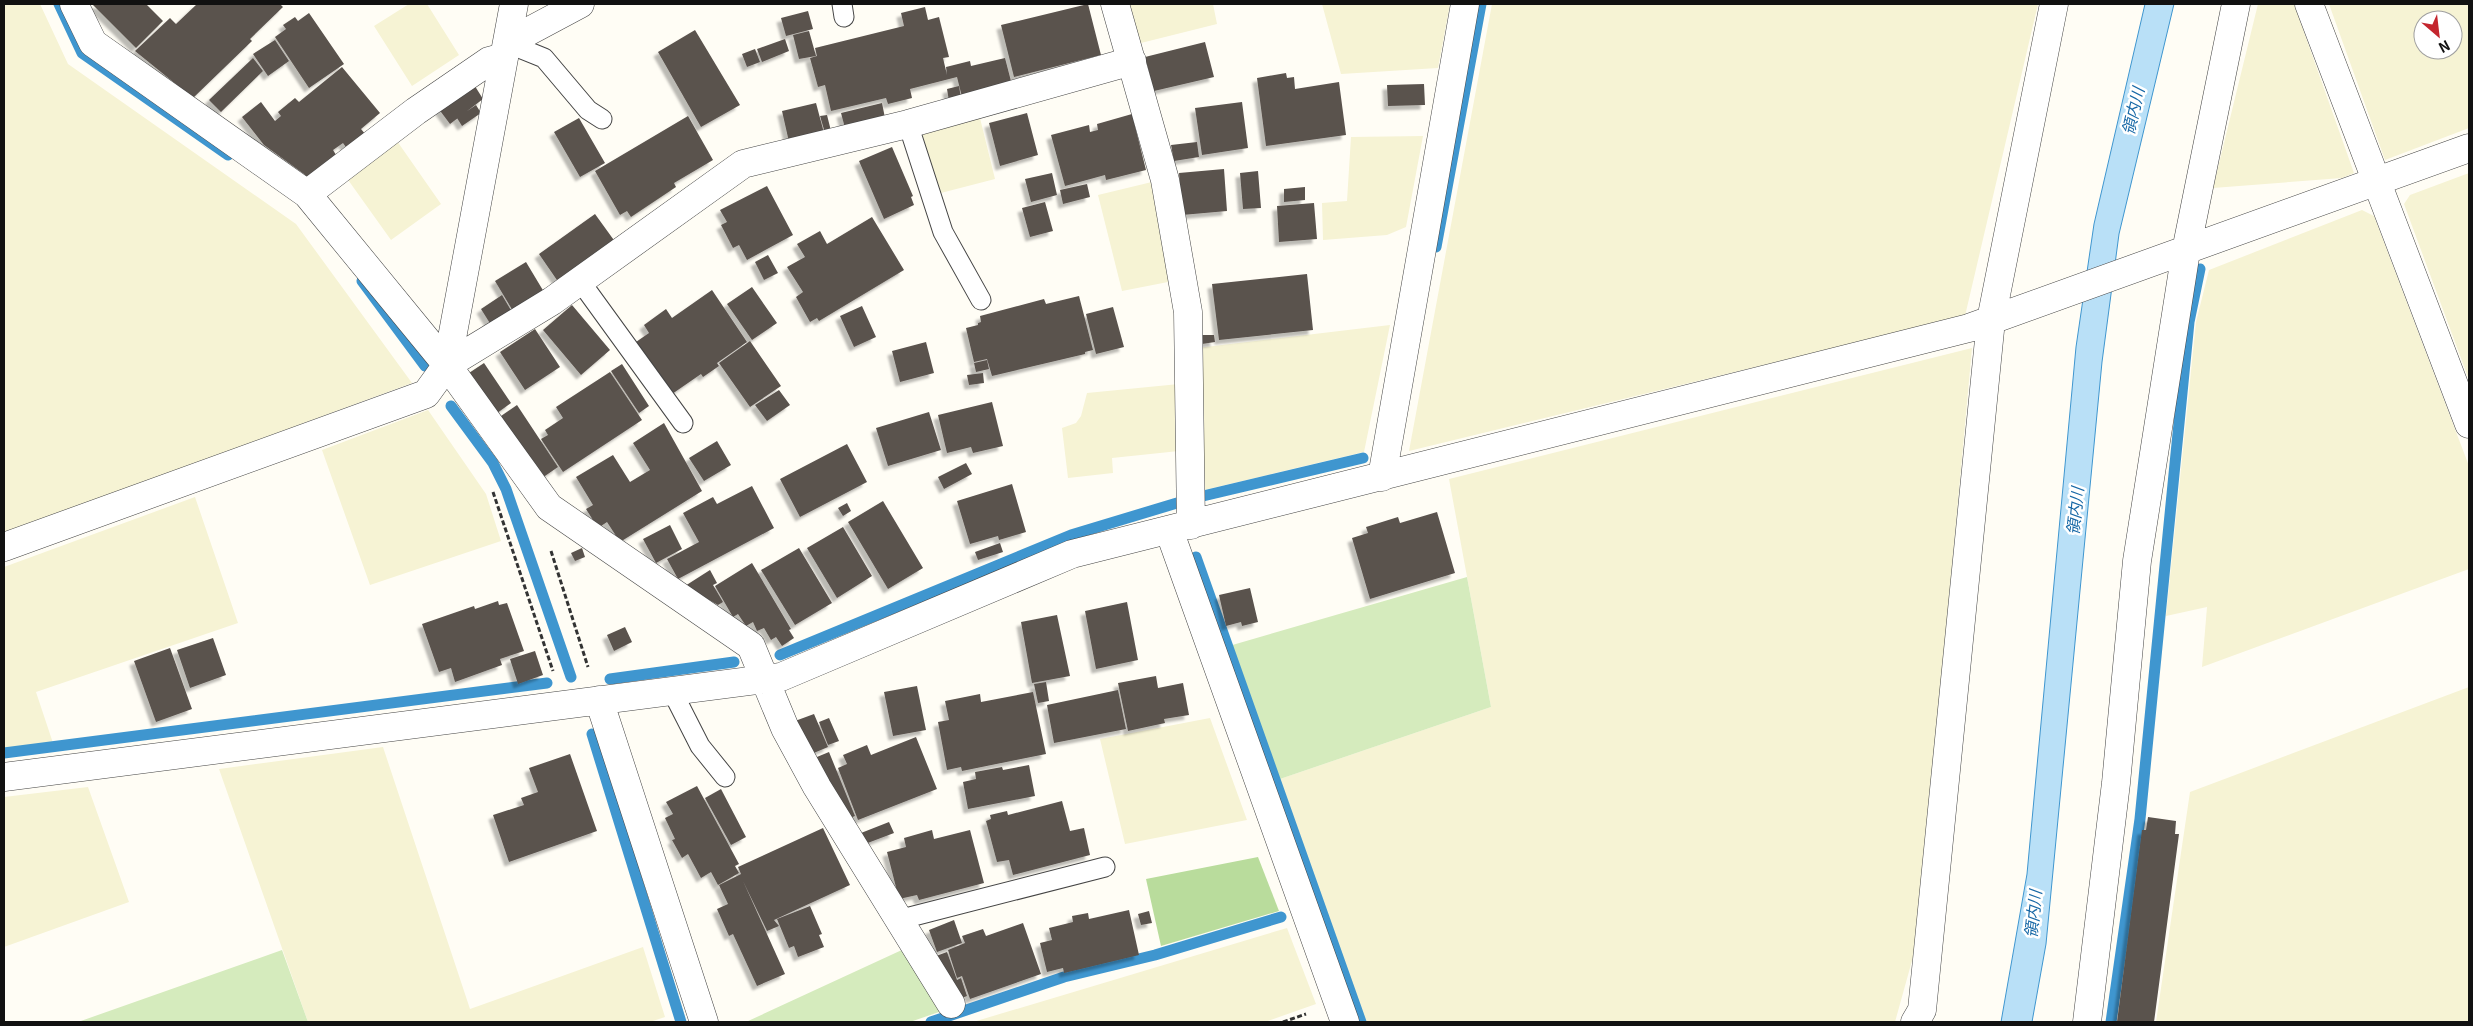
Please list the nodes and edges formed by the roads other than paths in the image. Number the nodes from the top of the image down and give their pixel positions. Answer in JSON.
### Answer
{"nodes":[{"id":1,"x":74,"y":4,"type":"edge"},
{"id":2,"x":514,"y":4,"type":"edge"},
{"id":3,"x":580,"y":4,"type":"edge"},
{"id":4,"x":1115,"y":4,"type":"edge"},
{"id":5,"x":1465,"y":4,"type":"edge"},
{"id":6,"x":2054,"y":4,"type":"edge"},
{"id":7,"x":2236,"y":4,"type":"edge"},
{"id":8,"x":2310,"y":4,"type":"edge"},
{"id":9,"x":506,"y":50,"type":"junction"},
{"id":10,"x":1132,"y":61,"type":"junction"},
{"id":11,"x":602,"y":118,"type":"dead end"},
{"id":12,"x":908,"y":124,"type":"junction"},
{"id":13,"x":2469,"y":148,"type":"edge"},
{"id":14,"x":2376,"y":182,"type":"junction"},
{"id":15,"x":307,"y":194,"type":"junction"},
{"id":16,"x":2186,"y":251,"type":"junction"},
{"id":17,"x":580,"y":282,"type":"junction"},
{"id":18,"x":982,"y":300,"type":"dead end"},
{"id":19,"x":1991,"y":320,"type":"junction"},
{"id":20,"x":447,"y":365,"type":"junction"},
{"id":21,"x":683,"y":424,"type":"dead end"},
{"id":22,"x":2469,"y":424,"type":"edge"},
{"id":23,"x":1382,"y":477,"type":"junction"},
{"id":24,"x":1180,"y":527,"type":"junction"},
{"id":25,"x":4,"y":547,"type":"edge"},
{"id":26,"x":765,"y":679,"type":"junction"},
{"id":27,"x":672,"y":691,"type":"junction"},
{"id":28,"x":599,"y":700,"type":"junction"},
{"id":29,"x":4,"y":777,"type":"edge"},
{"id":30,"x":725,"y":777,"type":"dead end"},
{"id":31,"x":1105,"y":867,"type":"dead end"},
{"id":32,"x":898,"y":920,"type":"junction"},
{"id":33,"x":951,"y":1004,"type":"dead end"},
{"id":34,"x":704,"y":1022,"type":"edge"},
{"id":35,"x":1345,"y":1022,"type":"edge"},
{"id":36,"x":1915,"y":1022,"type":"edge"},
{"id":37,"x":2087,"y":1022,"type":"edge"}],
"edges":[{"from":1,"to":15,"type":"street"},
{"from":2,"to":9,"type":"street"},
{"from":3,"to":9,"type":"street"},
{"from":4,"to":10,"type":"street"},
{"from":5,"to":23,"type":"street"},
{"from":6,"to":19,"type":"street"},
{"from":7,"to":16,"type":"street"},
{"from":8,"to":14,"type":"street"},
{"from":9,"to":11,"type":"lane"},
{"from":9,"to":15,"type":"street"},
{"from":9,"to":20,"type":"street"},
{"from":10,"to":12,"type":"street"},
{"from":10,"to":24,"type":"street"},
{"from":12,"to":17,"type":"street"},
{"from":12,"to":18,"type":"lane"},
{"from":13,"to":14,"type":"street"},
{"from":14,"to":16,"type":"street"},
{"from":14,"to":22,"type":"street"},
{"from":15,"to":20,"type":"street"},
{"from":16,"to":19,"type":"street"},
{"from":16,"to":37,"type":"street"},
{"from":17,"to":20,"type":"street"},
{"from":17,"to":21,"type":"lane"},
{"from":19,"to":23,"type":"street"},
{"from":19,"to":36,"type":"street"},
{"from":20,"to":25,"type":"street"},
{"from":20,"to":26,"type":"street"},
{"from":23,"to":24,"type":"street"},
{"from":24,"to":26,"type":"street"},
{"from":24,"to":35,"type":"street"},
{"from":26,"to":27,"type":"street"},
{"from":26,"to":32,"type":"street"},
{"from":27,"to":28,"type":"street"},
{"from":27,"to":30,"type":"lane"},
{"from":28,"to":29,"type":"street"},
{"from":28,"to":34,"type":"street"},
{"from":31,"to":32,"type":"lane"},
{"from":32,"to":33,"type":"street"}]}
